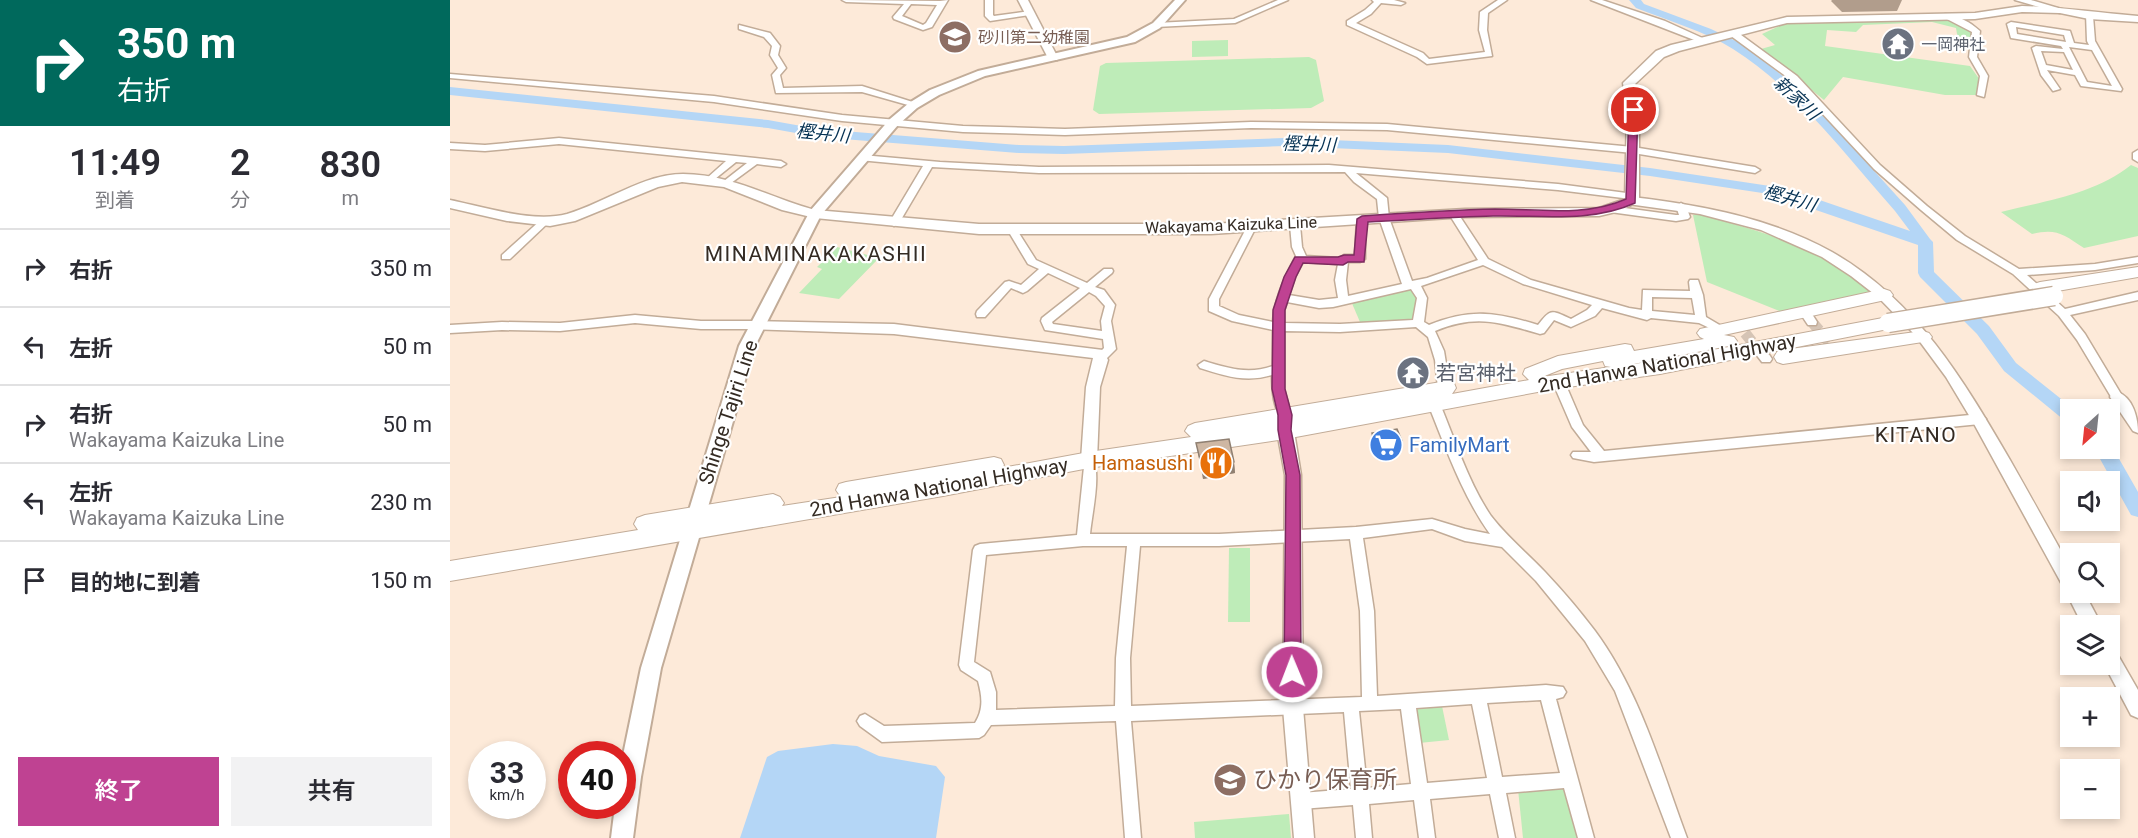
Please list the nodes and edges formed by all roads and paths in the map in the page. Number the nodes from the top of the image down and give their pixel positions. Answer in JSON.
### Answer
{"nodes":[{"id":1,"x":846,"y":0,"type":"edge"},
{"id":2,"x":856,"y":0,"type":"edge"},
{"id":3,"x":989,"y":0,"type":"edge"},
{"id":4,"x":1023,"y":0,"type":"edge"},
{"id":5,"x":1180,"y":0,"type":"edge"},
{"id":6,"x":1284,"y":0,"type":"edge"},
{"id":7,"x":1378,"y":0,"type":"edge"},
{"id":8,"x":1503,"y":0,"type":"edge"},
{"id":9,"x":1595,"y":0,"type":"edge"},
{"id":10,"x":2023,"y":0,"type":"edge"},
{"id":11,"x":943,"y":1,"type":"edge"},
{"id":12,"x":909,"y":2,"type":"junction"},
{"id":13,"x":1401,"y":3,"type":"dead end"},
{"id":14,"x":1617,"y":3,"type":"edge"},
{"id":15,"x":2060,"y":10,"type":"junction"},
{"id":16,"x":1030,"y":14,"type":"junction"},
{"id":17,"x":1948,"y":16,"type":"junction"},
{"id":18,"x":2089,"y":16,"type":"junction"},
{"id":19,"x":993,"y":19,"type":"junction"},
{"id":20,"x":2138,"y":19,"type":"edge"},
{"id":21,"x":1156,"y":25,"type":"junction"},
{"id":22,"x":742,"y":27,"type":"dead end"},
{"id":23,"x":992,"y":31,"type":"dead end"},
{"id":24,"x":1732,"y":35,"type":"junction"},
{"id":25,"x":1706,"y":41,"type":"junction"},
{"id":26,"x":2067,"y":47,"type":"junction"},
{"id":27,"x":2096,"y":48,"type":"junction"},
{"id":28,"x":1053,"y":58,"type":"junction"},
{"id":29,"x":2043,"y":67,"type":"junction"},
{"id":30,"x":2078,"y":73,"type":"junction"},
{"id":31,"x":450,"y":76,"type":"edge"},
{"id":32,"x":2056,"y":89,"type":"dead end"},
{"id":33,"x":1981,"y":95,"type":"dead end"},
{"id":34,"x":915,"y":104,"type":"junction"},
{"id":35,"x":894,"y":123,"type":"junction"},
{"id":36,"x":450,"y":146,"type":"edge"},
{"id":37,"x":1633,"y":152,"type":"junction"},
{"id":38,"x":2138,"y":153,"type":"edge"},
{"id":39,"x":863,"y":157,"type":"junction"},
{"id":40,"x":734,"y":159,"type":"junction"},
{"id":41,"x":2138,"y":159,"type":"edge"},
{"id":42,"x":755,"y":161,"type":"junction"},
{"id":43,"x":781,"y":164,"type":"dead end"},
{"id":44,"x":929,"y":164,"type":"junction"},
{"id":45,"x":1347,"y":170,"type":"junction"},
{"id":46,"x":1755,"y":170,"type":"dead end"},
{"id":47,"x":710,"y":180,"type":"junction"},
{"id":48,"x":727,"y":183,"type":"junction"},
{"id":49,"x":1631,"y":198,"type":"junction"},
{"id":50,"x":450,"y":204,"type":"edge"},
{"id":51,"x":1681,"y":206,"type":"junction"},
{"id":52,"x":1610,"y":209,"type":"junction"},
{"id":53,"x":815,"y":214,"type":"junction"},
{"id":54,"x":1454,"y":214,"type":"junction"},
{"id":55,"x":1384,"y":218,"type":"junction"},
{"id":56,"x":1362,"y":219,"type":"junction"},
{"id":57,"x":544,"y":221,"type":"junction"},
{"id":58,"x":894,"y":223,"type":"junction"},
{"id":59,"x":1295,"y":225,"type":"junction"},
{"id":60,"x":1251,"y":227,"type":"junction"},
{"id":61,"x":1012,"y":229,"type":"junction"},
{"id":62,"x":506,"y":257,"type":"dead end"},
{"id":63,"x":1300,"y":259,"type":"junction"},
{"id":64,"x":2138,"y":260,"type":"edge"},
{"id":65,"x":1343,"y":261,"type":"junction"},
{"id":66,"x":1484,"y":261,"type":"junction"},
{"id":67,"x":1047,"y":268,"type":"junction"},
{"id":68,"x":1108,"y":271,"type":"dead end"},
{"id":69,"x":2017,"y":272,"type":"junction"},
{"id":70,"x":2138,"y":272,"type":"edge"},
{"id":71,"x":1694,"y":282,"type":"dead end"},
{"id":72,"x":2138,"y":282,"type":"edge"},
{"id":73,"x":1411,"y":285,"type":"junction"},
{"id":74,"x":1089,"y":286,"type":"junction"},
{"id":75,"x":2047,"y":292,"type":"junction"},
{"id":76,"x":1698,"y":295,"type":"junction"},
{"id":77,"x":1884,"y":295,"type":"junction"},
{"id":78,"x":2138,"y":296,"type":"edge"},
{"id":79,"x":1283,"y":298,"type":"junction"},
{"id":80,"x":1344,"y":300,"type":"junction"},
{"id":81,"x":1599,"y":304,"type":"junction"},
{"id":82,"x":2063,"y":313,"type":"junction"},
{"id":83,"x":981,"y":314,"type":"dead end"},
{"id":84,"x":1647,"y":316,"type":"junction"},
{"id":85,"x":1701,"y":319,"type":"junction"},
{"id":86,"x":1884,"y":319,"type":"junction"},
{"id":87,"x":1418,"y":324,"type":"junction"},
{"id":88,"x":756,"y":326,"type":"junction"},
{"id":89,"x":1281,"y":328,"type":"junction"},
{"id":90,"x":450,"y":329,"type":"edge"},
{"id":91,"x":1429,"y":329,"type":"junction"},
{"id":92,"x":1722,"y":330,"type":"junction"},
{"id":93,"x":1108,"y":336,"type":"junction"},
{"id":94,"x":1923,"y":337,"type":"junction"},
{"id":95,"x":1101,"y":357,"type":"junction"},
{"id":96,"x":1204,"y":365,"type":"dead end"},
{"id":97,"x":1279,"y":368,"type":"junction"},
{"id":98,"x":1532,"y":374,"type":"junction"},
{"id":99,"x":1556,"y":382,"type":"junction"},
{"id":100,"x":1439,"y":396,"type":"junction"},
{"id":101,"x":2118,"y":397,"type":"joint"},
{"id":102,"x":1980,"y":419,"type":"junction"},
{"id":103,"x":1285,"y":423,"type":"junction"},
{"id":104,"x":2138,"y":426,"type":"edge"},
{"id":105,"x":1089,"y":455,"type":"junction"},
{"id":106,"x":1577,"y":455,"type":"dead end"},
{"id":107,"x":1601,"y":456,"type":"junction"},
{"id":108,"x":692,"y":523,"type":"junction"},
{"id":109,"x":1356,"y":532,"type":"junction"},
{"id":110,"x":1292,"y":535,"type":"junction"},
{"id":111,"x":1083,"y":540,"type":"junction"},
{"id":112,"x":1134,"y":540,"type":"junction"},
{"id":113,"x":1504,"y":542,"type":"junction"},
{"id":114,"x":450,"y":558,"type":"edge"},
{"id":115,"x":2060,"y":565,"type":"edge"},
{"id":116,"x":450,"y":571,"type":"edge"},
{"id":117,"x":2119,"y":675,"type":"edge"},
{"id":118,"x":1478,"y":697,"type":"junction"},
{"id":119,"x":1408,"y":702,"type":"junction"},
{"id":120,"x":1370,"y":704,"type":"junction"},
{"id":121,"x":1351,"y":705,"type":"junction"},
{"id":122,"x":1293,"y":708,"type":"junction"},
{"id":123,"x":2138,"y":709,"type":"edge"},
{"id":124,"x":1123,"y":713,"type":"junction"},
{"id":125,"x":988,"y":718,"type":"junction"},
{"id":126,"x":865,"y":721,"type":"dead end"},
{"id":127,"x":1570,"y":780,"type":"junction"},
{"id":128,"x":1496,"y":785,"type":"junction"},
{"id":129,"x":1420,"y":791,"type":"junction"},
{"id":130,"x":1360,"y":796,"type":"junction"},
{"id":131,"x":1301,"y":801,"type":"junction"},
{"id":132,"x":622,"y":838,"type":"edge"},
{"id":133,"x":1133,"y":838,"type":"edge"},
{"id":134,"x":1304,"y":838,"type":"edge"},
{"id":135,"x":1364,"y":838,"type":"edge"},
{"id":136,"x":1427,"y":838,"type":"edge"},
{"id":137,"x":1507,"y":838,"type":"edge"},
{"id":138,"x":1586,"y":838,"type":"edge"},
{"id":139,"x":1679,"y":838,"type":"edge"}],
"edges":[{"from":1,"to":2,"type":"street"},
{"from":2,"to":12,"type":"street"},
{"from":3,"to":19,"type":"street"},
{"from":4,"to":16,"type":"street"},
{"from":5,"to":21,"type":"main road","name":"Shinge Tajiri Line"},
{"from":6,"to":21,"type":"street"},
{"from":7,"to":8,"type":"street"},
{"from":7,"to":13,"type":"street"},
{"from":9,"to":14,"type":"street"},
{"from":10,"to":15,"type":"street"},
{"from":11,"to":12,"type":"street"},
{"from":11,"to":12,"type":"street"},
{"from":14,"to":25,"type":"street"},
{"from":15,"to":17,"type":"main road"},
{"from":15,"to":18,"type":"main road"},
{"from":16,"to":19,"type":"street"},
{"from":16,"to":28,"type":"street"},
{"from":17,"to":24,"type":"main road"},
{"from":17,"to":33,"type":"street"},
{"from":18,"to":20,"type":"main road"},
{"from":18,"to":27,"type":"street"},
{"from":19,"to":23,"type":"street"},
{"from":21,"to":28,"type":"main road","name":"Shinge Tajiri Line"},
{"from":22,"to":34,"type":"street"},
{"from":24,"to":25,"type":"main road"},
{"from":24,"to":69,"type":"street"},
{"from":25,"to":37,"type":"main road"},
{"from":26,"to":26,"type":"street"},
{"from":26,"to":27,"type":"street"},
{"from":26,"to":29,"type":"street"},
{"from":26,"to":30,"type":"street"},
{"from":27,"to":30,"type":"street"},
{"from":28,"to":34,"type":"main road","name":"Shinge Tajiri Line"},
{"from":29,"to":30,"type":"street"},
{"from":29,"to":32,"type":"street"},
{"from":31,"to":35,"type":"street"},
{"from":34,"to":35,"type":"main road","name":"Shinge Tajiri Line"},
{"from":35,"to":37,"type":"street"},
{"from":35,"to":39,"type":"main road","name":"Shinge Tajiri Line"},
{"from":36,"to":40,"type":"street"},
{"from":37,"to":46,"type":"street"},
{"from":37,"to":49,"type":"main road"},
{"from":38,"to":41,"type":"street"},
{"from":39,"to":44,"type":"street"},
{"from":39,"to":53,"type":"main road","name":"Shinge Tajiri Line"},
{"from":40,"to":42,"type":"street"},
{"from":40,"to":47,"type":"street"},
{"from":42,"to":43,"type":"street"},
{"from":42,"to":48,"type":"street"},
{"from":44,"to":45,"type":"street"},
{"from":44,"to":58,"type":"street"},
{"from":45,"to":49,"type":"street"},
{"from":45,"to":55,"type":"street"},
{"from":47,"to":48,"type":"main road","name":"Wakayama Kaizuka Line"},
{"from":47,"to":57,"type":"main road","name":"Wakayama Kaizuka Line"},
{"from":48,"to":53,"type":"main road","name":"Wakayama Kaizuka Line"},
{"from":49,"to":51,"type":"street"},
{"from":49,"to":52,"type":"main road","name":"Wakayama Kaizuka Line"},
{"from":50,"to":57,"type":"main road","name":"Wakayama Kaizuka Line"},
{"from":51,"to":52,"type":"street"},
{"from":51,"to":77,"type":"street"},
{"from":52,"to":54,"type":"main road","name":"Wakayama Kaizuka Line"},
{"from":53,"to":58,"type":"main road","name":"Wakayama Kaizuka Line"},
{"from":53,"to":88,"type":"main road","name":"Shinge Tajiri Line"},
{"from":54,"to":55,"type":"main road","name":"Wakayama Kaizuka Line"},
{"from":54,"to":66,"type":"street"},
{"from":55,"to":56,"type":"main road","name":"Wakayama Kaizuka Line"},
{"from":55,"to":73,"type":"street"},
{"from":56,"to":59,"type":"main road","name":"Wakayama Kaizuka Line"},
{"from":56,"to":65,"type":"street"},
{"from":57,"to":62,"type":"street"},
{"from":58,"to":61,"type":"main road","name":"Wakayama Kaizuka Line"},
{"from":59,"to":60,"type":"main road","name":"Wakayama Kaizuka Line"},
{"from":59,"to":63,"type":"street"},
{"from":60,"to":61,"type":"main road","name":"Wakayama Kaizuka Line"},
{"from":60,"to":89,"type":"street"},
{"from":61,"to":67,"type":"street"},
{"from":63,"to":65,"type":"street"},
{"from":63,"to":79,"type":"street"},
{"from":64,"to":69,"type":"street"},
{"from":65,"to":80,"type":"street"},
{"from":66,"to":73,"type":"street"},
{"from":66,"to":81,"type":"street"},
{"from":67,"to":74,"type":"street"},
{"from":67,"to":83,"type":"street"},
{"from":68,"to":74,"type":"street"},
{"from":69,"to":82,"type":"street"},
{"from":70,"to":75,"type":"highway","name":"2nd Hanwa National Highway"},
{"from":71,"to":76,"type":"street"},
{"from":72,"to":75,"type":"highway","name":"2nd Hanwa National Highway"},
{"from":73,"to":80,"type":"street"},
{"from":73,"to":87,"type":"street"},
{"from":74,"to":93,"type":"street"},
{"from":74,"to":93,"type":"street"},
{"from":75,"to":86,"type":"highway","name":"2nd Hanwa National Highway","bridge":true},
{"from":76,"to":84,"type":"street"},
{"from":76,"to":85,"type":"street"},
{"from":77,"to":92,"type":"highway"},
{"from":77,"to":94,"type":"street"},
{"from":78,"to":82,"type":"street"},
{"from":79,"to":80,"type":"street"},
{"from":79,"to":89,"type":"street"},
{"from":81,"to":84,"type":"street"},
{"from":81,"to":91,"type":"street"},
{"from":82,"to":101,"type":"street"},
{"from":84,"to":85,"type":"street"},
{"from":85,"to":92,"type":"street"},
{"from":86,"to":98,"type":"highway","name":"2nd Hanwa National Highway"},
{"from":86,"to":99,"type":"highway","name":"2nd Hanwa National Highway"},
{"from":87,"to":89,"type":"street"},
{"from":87,"to":91,"type":"street"},
{"from":88,"to":90,"type":"street"},
{"from":88,"to":95,"type":"street"},
{"from":88,"to":108,"type":"main road","name":"Shinge Tajiri Line"},
{"from":89,"to":97,"type":"street"},
{"from":91,"to":100,"type":"street"},
{"from":92,"to":98,"type":"highway"},
{"from":93,"to":95,"type":"street"},
{"from":94,"to":99,"type":"highway"},
{"from":94,"to":102,"type":"street"},
{"from":95,"to":105,"type":"street"},
{"from":96,"to":97,"type":"street"},
{"from":97,"to":103,"type":"street"},
{"from":98,"to":100,"type":"highway","name":"2nd Hanwa National Highway"},
{"from":99,"to":100,"type":"highway","name":"2nd Hanwa National Highway"},
{"from":99,"to":107,"type":"street"},
{"from":100,"to":103,"type":"highway","name":"2nd Hanwa National Highway"},
{"from":100,"to":113,"type":"street"},
{"from":101,"to":104,"type":"street"},
{"from":102,"to":107,"type":"street"},
{"from":102,"to":115,"type":"street"},
{"from":103,"to":105,"type":"highway","name":"2nd Hanwa National Highway"},
{"from":103,"to":110,"type":"street"},
{"from":105,"to":108,"type":"highway","name":"2nd Hanwa National Highway"},
{"from":105,"to":111,"type":"street"},
{"from":106,"to":107,"type":"street"},
{"from":108,"to":114,"type":"highway","name":"2nd Hanwa National Highway"},
{"from":108,"to":116,"type":"highway","name":"2nd Hanwa National Highway"},
{"from":108,"to":132,"type":"main road","name":"Shinge Tajiri Line"},
{"from":109,"to":110,"type":"street"},
{"from":109,"to":113,"type":"street"},
{"from":109,"to":120,"type":"street"},
{"from":110,"to":112,"type":"street"},
{"from":110,"to":122,"type":"street"},
{"from":111,"to":112,"type":"street"},
{"from":111,"to":125,"type":"street"},
{"from":112,"to":124,"type":"street"},
{"from":113,"to":139,"type":"street"},
{"from":117,"to":123,"type":"street"},
{"from":118,"to":119,"type":"street"},
{"from":118,"to":127,"type":"street"},
{"from":118,"to":128,"type":"street"},
{"from":119,"to":120,"type":"street"},
{"from":119,"to":129,"type":"street"},
{"from":120,"to":121,"type":"street"},
{"from":121,"to":122,"type":"street"},
{"from":121,"to":130,"type":"street"},
{"from":122,"to":124,"type":"street"},
{"from":122,"to":131,"type":"street"},
{"from":124,"to":125,"type":"street"},
{"from":124,"to":133,"type":"street"},
{"from":125,"to":126,"type":"street"},
{"from":127,"to":128,"type":"street"},
{"from":127,"to":138,"type":"street"},
{"from":128,"to":129,"type":"street"},
{"from":128,"to":137,"type":"street"},
{"from":129,"to":130,"type":"street"},
{"from":129,"to":136,"type":"street"},
{"from":130,"to":131,"type":"street"},
{"from":130,"to":135,"type":"street"},
{"from":131,"to":134,"type":"street"}]}
